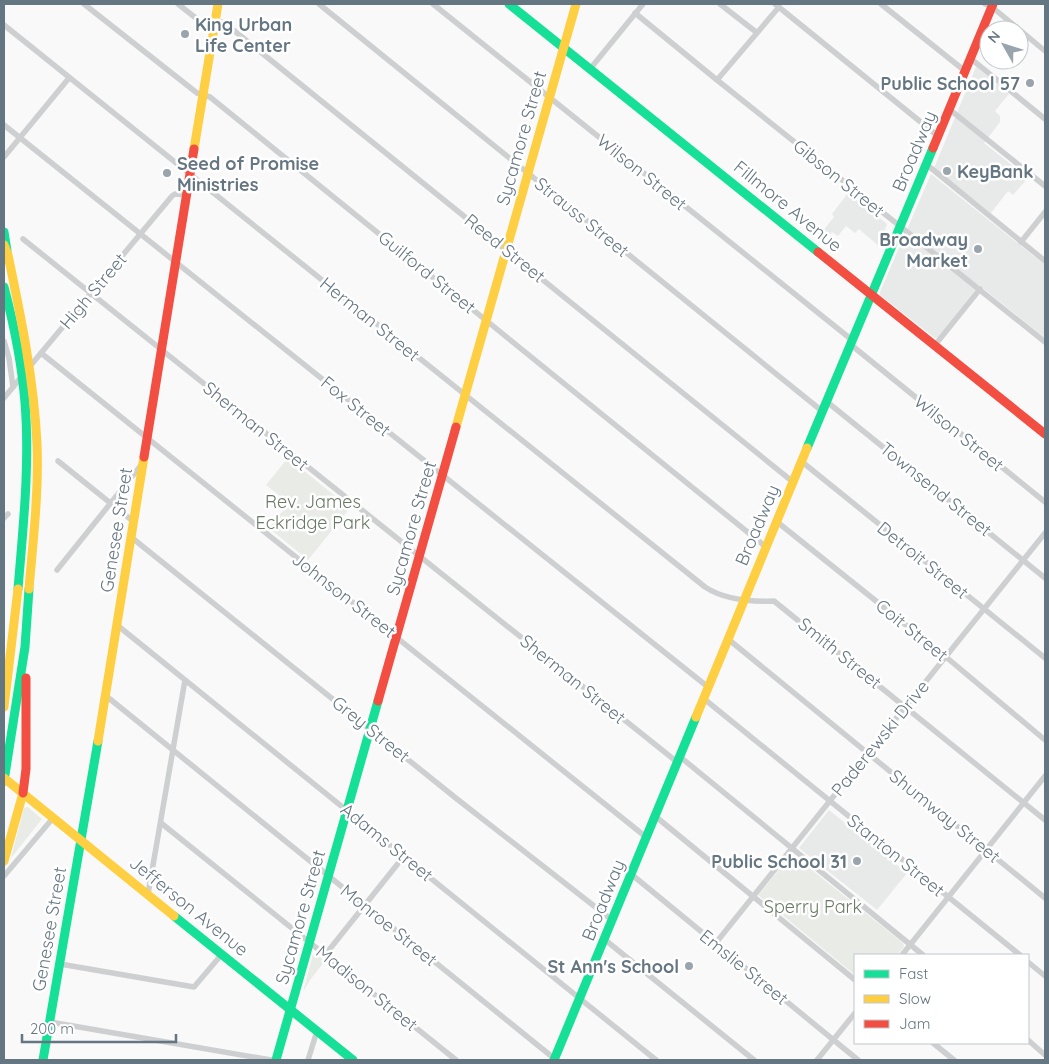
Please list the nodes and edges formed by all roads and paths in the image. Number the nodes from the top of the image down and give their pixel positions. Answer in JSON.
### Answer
{"nodes":[{"id":1,"x":84,"y":4,"type":"edge"},
{"id":2,"x":178,"y":4,"type":"edge"},
{"id":3,"x":218,"y":4,"type":"edge"},
{"id":4,"x":319,"y":4,"type":"edge"},
{"id":5,"x":433,"y":4,"type":"edge"},
{"id":6,"x":509,"y":4,"type":"edge"},
{"id":7,"x":576,"y":4,"type":"edge"},
{"id":8,"x":642,"y":4,"type":"edge"},
{"id":9,"x":720,"y":4,"type":"edge"},
{"id":10,"x":881,"y":4,"type":"edge"},
{"id":11,"x":777,"y":5,"type":"edge"},
{"id":12,"x":990,"y":5,"type":"edge"},
{"id":13,"x":635,"y":13,"type":"junction"},
{"id":14,"x":215,"y":24,"type":"junction"},
{"id":15,"x":4,"y":25,"type":"edge"},
{"id":16,"x":756,"y":32,"type":"junction"},
{"id":17,"x":564,"y":48,"type":"junction"},
{"id":18,"x":1045,"y":50,"type":"edge"},
{"id":19,"x":970,"y":58,"type":"junction"},
{"id":20,"x":590,"y":69,"type":"junction"},
{"id":21,"x":965,"y":72,"type":"junction"},
{"id":22,"x":69,"y":78,"type":"junction"},
{"id":23,"x":717,"y":80,"type":"junction"},
{"id":24,"x":203,"y":95,"type":"junction"},
{"id":25,"x":550,"y":98,"type":"junction"},
{"id":26,"x":949,"y":109,"type":"junction"},
{"id":27,"x":1045,"y":119,"type":"edge"},
{"id":28,"x":4,"y":125,"type":"edge"},
{"id":29,"x":938,"y":136,"type":"junction"},
{"id":30,"x":20,"y":137,"type":"junction"},
{"id":31,"x":4,"y":157,"type":"edge"},
{"id":32,"x":926,"y":164,"type":"junction"},
{"id":33,"x":528,"y":173,"type":"junction"},
{"id":34,"x":190,"y":175,"type":"junction"},
{"id":35,"x":1045,"y":186,"type":"edge"},
{"id":36,"x":187,"y":195,"type":"junction"},
{"id":37,"x":1045,"y":212,"type":"edge"},
{"id":38,"x":899,"y":226,"type":"junction"},
{"id":39,"x":4,"y":232,"type":"edge"},
{"id":40,"x":140,"y":234,"type":"junction"},
{"id":41,"x":23,"y":239,"type":"dead end"},
{"id":42,"x":1021,"y":242,"type":"junction"},
{"id":43,"x":4,"y":245,"type":"edge"},
{"id":44,"x":506,"y":250,"type":"junction"},
{"id":45,"x":8,"y":255,"type":"junction"},
{"id":46,"x":1045,"y":261,"type":"edge"},
{"id":47,"x":176,"y":262,"type":"junction"},
{"id":48,"x":4,"y":287,"type":"edge"},
{"id":49,"x":980,"y":289,"type":"junction"},
{"id":50,"x":91,"y":293,"type":"junction"},
{"id":51,"x":871,"y":295,"type":"junction"},
{"id":52,"x":486,"y":320,"type":"junction"},
{"id":53,"x":4,"y":341,"type":"edge"},
{"id":54,"x":851,"y":342,"type":"junction"},
{"id":55,"x":1045,"y":342,"type":"edge"},
{"id":56,"x":935,"y":345,"type":"junction"},
{"id":57,"x":161,"y":350,"type":"junction"},
{"id":58,"x":39,"y":355,"type":"junction"},
{"id":59,"x":14,"y":386,"type":"junction"},
{"id":60,"x":465,"y":395,"type":"junction"},
{"id":61,"x":4,"y":398,"type":"edge"},
{"id":62,"x":826,"y":401,"type":"junction"},
{"id":63,"x":822,"y":411,"type":"junction"},
{"id":64,"x":1045,"y":434,"type":"edge"},
{"id":65,"x":148,"y":438,"type":"junction"},
{"id":66,"x":58,"y":461,"type":"dead end"},
{"id":67,"x":801,"y":461,"type":"junction"},
{"id":68,"x":144,"y":462,"type":"junction"},
{"id":69,"x":443,"y":476,"type":"junction"},
{"id":70,"x":793,"y":482,"type":"junction"},
{"id":71,"x":1045,"y":502,"type":"edge"},
{"id":72,"x":111,"y":503,"type":"junction"},
{"id":73,"x":776,"y":521,"type":"junction"},
{"id":74,"x":134,"y":522,"type":"junction"},
{"id":75,"x":1045,"y":533,"type":"edge"},
{"id":76,"x":131,"y":538,"type":"junction"},
{"id":77,"x":766,"y":547,"type":"junction"},
{"id":78,"x":420,"y":558,"type":"junction"},
{"id":79,"x":1024,"y":560,"type":"junction"},
{"id":80,"x":19,"y":569,"type":"junction"},
{"id":81,"x":57,"y":570,"type":"dead end"},
{"id":82,"x":1045,"y":578,"type":"edge"},
{"id":83,"x":744,"y":600,"type":"junction"},
{"id":84,"x":984,"y":610,"type":"junction"},
{"id":85,"x":117,"y":625,"type":"junction"},
{"id":86,"x":4,"y":636,"type":"edge"},
{"id":87,"x":398,"y":638,"type":"junction"},
{"id":88,"x":728,"y":639,"type":"junction"},
{"id":89,"x":25,"y":647,"type":"junction"},
{"id":90,"x":946,"y":657,"type":"junction"},
{"id":91,"x":1045,"y":658,"type":"edge"},
{"id":92,"x":185,"y":680,"type":"junction"},
{"id":93,"x":708,"y":687,"type":"junction"},
{"id":94,"x":105,"y":695,"type":"junction"},
{"id":95,"x":704,"y":698,"type":"junction"},
{"id":96,"x":906,"y":706,"type":"junction"},
{"id":97,"x":4,"y":707,"type":"edge"},
{"id":98,"x":371,"y":729,"type":"junction"},
{"id":99,"x":1045,"y":740,"type":"edge"},
{"id":100,"x":173,"y":750,"type":"junction"},
{"id":101,"x":868,"y":754,"type":"junction"},
{"id":102,"x":678,"y":759,"type":"junction"},
{"id":103,"x":1045,"y":776,"type":"edge"},
{"id":104,"x":4,"y":780,"type":"edge"},
{"id":105,"x":22,"y":793,"type":"junction"},
{"id":106,"x":830,"y":801,"type":"junction"},
{"id":107,"x":1024,"y":803,"type":"junction"},
{"id":108,"x":347,"y":810,"type":"junction"},
{"id":109,"x":655,"y":816,"type":"junction"},
{"id":110,"x":53,"y":818,"type":"junction"},
{"id":111,"x":1045,"y":820,"type":"edge"},
{"id":112,"x":160,"y":822,"type":"junction"},
{"id":113,"x":646,"y":837,"type":"junction"},
{"id":114,"x":82,"y":840,"type":"junction"},
{"id":115,"x":792,"y":848,"type":"junction"},
{"id":116,"x":986,"y":850,"type":"junction"},
{"id":117,"x":404,"y":856,"type":"junction"},
{"id":118,"x":4,"y":861,"type":"edge"},
{"id":119,"x":631,"y":874,"type":"junction"},
{"id":120,"x":4,"y":876,"type":"edge"},
{"id":121,"x":329,"y":876,"type":"junction"},
{"id":122,"x":148,"y":894,"type":"junction"},
{"id":123,"x":753,"y":896,"type":"junction"},
{"id":124,"x":948,"y":897,"type":"junction"},
{"id":125,"x":1045,"y":898,"type":"edge"},
{"id":126,"x":365,"y":905,"type":"junction"},
{"id":127,"x":612,"y":920,"type":"junction"},
{"id":128,"x":604,"y":939,"type":"junction"},
{"id":129,"x":310,"y":943,"type":"junction"},
{"id":130,"x":715,"y":944,"type":"junction"},
{"id":131,"x":910,"y":945,"type":"junction"},
{"id":132,"x":222,"y":954,"type":"junction"},
{"id":133,"x":903,"y":954,"type":"edge"},
{"id":134,"x":922,"y":954,"type":"edge"},
{"id":135,"x":1019,"y":954,"type":"edge"},
{"id":136,"x":325,"y":955,"type":"junction"},
{"id":137,"x":1029,"y":963,"type":"edge"},
{"id":138,"x":60,"y":964,"type":"junction"},
{"id":139,"x":1045,"y":976,"type":"edge"},
{"id":140,"x":854,"y":979,"type":"edge"},
{"id":141,"x":579,"y":998,"type":"junction"},
{"id":142,"x":291,"y":1010,"type":"junction"},
{"id":143,"x":854,"y":1014,"type":"edge"},
{"id":144,"x":50,"y":1022,"type":"junction"},
{"id":145,"x":317,"y":1031,"type":"junction"},
{"id":146,"x":833,"y":1040,"type":"junction"},
{"id":147,"x":1029,"y":1041,"type":"edge"},
{"id":148,"x":934,"y":1044,"type":"edge"},
{"id":149,"x":1045,"y":1055,"type":"edge"},
{"id":150,"x":43,"y":1060,"type":"edge"},
{"id":151,"x":271,"y":1060,"type":"edge"},
{"id":152,"x":276,"y":1060,"type":"edge"},
{"id":153,"x":308,"y":1060,"type":"edge"},
{"id":154,"x":353,"y":1060,"type":"edge"},
{"id":155,"x":456,"y":1060,"type":"edge"},
{"id":156,"x":555,"y":1060,"type":"edge"},
{"id":157,"x":656,"y":1060,"type":"edge"},
{"id":158,"x":754,"y":1060,"type":"edge"},
{"id":159,"x":817,"y":1060,"type":"edge"},
{"id":160,"x":858,"y":1060,"type":"edge"},
{"id":161,"x":954,"y":1060,"type":"edge"}],
"edges":[{"from":1,"to":24,"type":"street","name":"Guilford Street"},
{"from":2,"to":14,"type":"street","name":"Reed Street"},
{"from":3,"to":14,"type":"main road","name":"Genesee Street"},
{"from":4,"to":33,"type":"street","name":"Strauss Street"},
{"from":5,"to":25,"type":"street","name":"Wilson Street"},
{"from":6,"to":17,"type":"main road","name":"Fillmore Avenue"},
{"from":7,"to":17,"type":"main road","name":"Sycamore Street"},
{"from":8,"to":13,"type":"street"},
{"from":9,"to":16,"type":"street"},
{"from":10,"to":21,"type":"street"},
{"from":11,"to":16,"type":"street"},
{"from":11,"to":29,"type":"street"},
{"from":12,"to":18,"type":"street"},
{"from":12,"to":19,"type":"main road","name":"Broadway"},
{"from":13,"to":20,"type":"street"},
{"from":13,"to":23,"type":"street","name":"Gibson Street"},
{"from":14,"to":24,"type":"main road","name":"Genesee Street"},
{"from":14,"to":44,"type":"street","name":"Reed Street"},
{"from":15,"to":22,"type":"street","name":"Herman Street"},
{"from":16,"to":23,"type":"street"},
{"from":17,"to":20,"type":"main road","name":"Fillmore Avenue"},
{"from":17,"to":25,"type":"main road","name":"Sycamore Street"},
{"from":19,"to":21,"type":"main road","name":"Broadway"},
{"from":19,"to":27,"type":"street"},
{"from":20,"to":51,"type":"main road","name":"Fillmore Avenue"},
{"from":21,"to":26,"type":"main road","name":"Broadway"},
{"from":22,"to":30,"type":"street"},
{"from":22,"to":34,"type":"street","name":"Herman Street"},
{"from":23,"to":38,"type":"street","name":"Gibson Street"},
{"from":24,"to":34,"type":"main road","name":"Genesee Street"},
{"from":24,"to":52,"type":"street","name":"Guilford Street"},
{"from":25,"to":33,"type":"main road","name":"Sycamore Street"},
{"from":25,"to":54,"type":"street","name":"Wilson Street"},
{"from":26,"to":29,"type":"main road","name":"Broadway"},
{"from":26,"to":35,"type":"street"},
{"from":28,"to":30,"type":"street","name":"Fox Street"},
{"from":29,"to":32,"type":"main road","name":"Broadway"},
{"from":30,"to":31,"type":"street"},
{"from":30,"to":40,"type":"street","name":"Fox Street"},
{"from":32,"to":38,"type":"main road","name":"Broadway"},
{"from":32,"to":42,"type":"street"},
{"from":33,"to":44,"type":"main road","name":"Sycamore Street"},
{"from":33,"to":63,"type":"street","name":"Strauss Street"},
{"from":34,"to":36,"type":"main road","name":"Genesee Street"},
{"from":34,"to":60,"type":"street","name":"Herman Street"},
{"from":36,"to":40,"type":"street","name":"High Street"},
{"from":36,"to":47,"type":"main road","name":"Genesee Street"},
{"from":37,"to":42,"type":"street"},
{"from":38,"to":49,"type":"street","name":"Gibson Street"},
{"from":38,"to":51,"type":"main road","name":"Broadway"},
{"from":39,"to":45,"type":"main road"},
{"from":40,"to":47,"type":"street","name":"Fox Street"},
{"from":40,"to":50,"type":"street","name":"High Street"},
{"from":41,"to":50,"type":"street","name":"Sherman Street"},
{"from":42,"to":46,"type":"street"},
{"from":43,"to":45,"type":"main road"},
{"from":44,"to":52,"type":"main road","name":"Sycamore Street"},
{"from":44,"to":70,"type":"street","name":"Reed Street"},
{"from":45,"to":89,"type":"main road"},
{"from":47,"to":57,"type":"main road","name":"Genesee Street"},
{"from":47,"to":69,"type":"street","name":"Fox Street"},
{"from":48,"to":80,"type":"main road"},
{"from":49,"to":55,"type":"street","name":"Gibson Street"},
{"from":49,"to":56,"type":"street"},
{"from":50,"to":57,"type":"street","name":"Sherman Street"},
{"from":50,"to":58,"type":"street","name":"High Street"},
{"from":51,"to":54,"type":"main road","name":"Broadway"},
{"from":51,"to":56,"type":"main road","name":"Fillmore Avenue"},
{"from":52,"to":60,"type":"main road","name":"Sycamore Street"},
{"from":52,"to":77,"type":"street","name":"Guilford Street"},
{"from":53,"to":59,"type":"street"},
{"from":54,"to":62,"type":"main road","name":"Broadway"},
{"from":54,"to":71,"type":"street","name":"Wilson Street"},
{"from":56,"to":64,"type":"main road","name":"Fillmore Avenue"},
{"from":57,"to":65,"type":"main road","name":"Genesee Street"},
{"from":57,"to":78,"type":"street","name":"Sherman Street"},
{"from":58,"to":59,"type":"street","name":"High Street"},
{"from":58,"to":65,"type":"street","name":"Johnson Street"},
{"from":59,"to":61,"type":"street","name":"High Street"},
{"from":60,"to":69,"type":"main road","name":"Sycamore Street"},
{"from":60,"to":83,"type":"street","name":"Herman Street"},
{"from":62,"to":63,"type":"main road","name":"Broadway"},
{"from":62,"to":79,"type":"street","name":"Townsend Street"},
{"from":63,"to":67,"type":"main road","name":"Broadway"},
{"from":65,"to":68,"type":"main road","name":"Genesee Street"},
{"from":65,"to":87,"type":"street","name":"Johnson Street"},
{"from":66,"to":72,"type":"street"},
{"from":67,"to":70,"type":"main road","name":"Broadway"},
{"from":67,"to":84,"type":"street","name":"Detroit Street"},
{"from":68,"to":72,"type":"street"},
{"from":68,"to":74,"type":"main road","name":"Genesee Street"},
{"from":69,"to":78,"type":"main road","name":"Sycamore Street"},
{"from":69,"to":93,"type":"street","name":"Fox Street"},
{"from":70,"to":73,"type":"main road","name":"Broadway"},
{"from":72,"to":74,"type":"street"},
{"from":72,"to":81,"type":"street"},
{"from":73,"to":77,"type":"main road","name":"Broadway"},
{"from":73,"to":90,"type":"street","name":"Coit Street"},
{"from":74,"to":76,"type":"main road","name":"Genesee Street"},
{"from":75,"to":79,"type":"street","name":"Paderewski Drive"},
{"from":76,"to":85,"type":"main road","name":"Genesee Street"},
{"from":76,"to":98,"type":"street","name":"Grey Street"},
{"from":77,"to":83,"type":"main road","name":"Broadway"},
{"from":78,"to":87,"type":"main road","name":"Sycamore Street"},
{"from":78,"to":102,"type":"street","name":"Sherman Street"},
{"from":79,"to":82,"type":"street","name":"Townsend Street"},
{"from":79,"to":84,"type":"street","name":"Paderewski Drive"},
{"from":80,"to":86,"type":"main road"},
{"from":80,"to":97,"type":"main road"},
{"from":83,"to":88,"type":"main road","name":"Broadway"},
{"from":83,"to":96,"type":"street","name":"Smith Street"},
{"from":84,"to":90,"type":"street","name":"Paderewski Drive"},
{"from":84,"to":91,"type":"street","name":"Detroit Street"},
{"from":85,"to":92,"type":"street","name":"Adams Street"},
{"from":85,"to":94,"type":"main road","name":"Genesee Street"},
{"from":87,"to":98,"type":"main road","name":"Sycamore Street"},
{"from":87,"to":113,"type":"street","name":"Johnson Street"},
{"from":88,"to":93,"type":"main road","name":"Broadway"},
{"from":88,"to":101,"type":"street","name":"Shumway Street"},
{"from":89,"to":104,"type":"main road"},
{"from":89,"to":105,"type":"main road"},
{"from":90,"to":96,"type":"street","name":"Paderewski Drive"},
{"from":90,"to":99,"type":"street","name":"Coit Street"},
{"from":92,"to":100,"type":"street"},
{"from":92,"to":108,"type":"street","name":"Adams Street"},
{"from":93,"to":95,"type":"main road","name":"Broadway"},
{"from":94,"to":100,"type":"street","name":"Monroe Street"},
{"from":94,"to":114,"type":"main road","name":"Genesee Street"},
{"from":95,"to":102,"type":"main road","name":"Broadway"},
{"from":95,"to":106,"type":"street","name":"Stanton Street"},
{"from":96,"to":101,"type":"street","name":"Paderewski Drive"},
{"from":96,"to":107,"type":"street","name":"Smith Street"},
{"from":98,"to":108,"type":"main road","name":"Sycamore Street"},
{"from":98,"to":127,"type":"street","name":"Grey Street"},
{"from":100,"to":112,"type":"street"},
{"from":100,"to":121,"type":"street","name":"Monroe Street"},
{"from":101,"to":106,"type":"street","name":"Paderewski Drive"},
{"from":101,"to":116,"type":"street","name":"Shumway Street"},
{"from":102,"to":109,"type":"main road","name":"Broadway"},
{"from":102,"to":115,"type":"street","name":"Sherman Street"},
{"from":103,"to":107,"type":"street"},
{"from":104,"to":105,"type":"main road","name":"Jefferson Avenue"},
{"from":105,"to":110,"type":"main road","name":"Jefferson Avenue"},
{"from":105,"to":118,"type":"main road"},
{"from":106,"to":115,"type":"street","name":"Paderewski Drive"},
{"from":106,"to":124,"type":"street","name":"Stanton Street"},
{"from":107,"to":111,"type":"street","name":"Smith Street"},
{"from":107,"to":116,"type":"street"},
{"from":108,"to":117,"type":"street","name":"Adams Street"},
{"from":108,"to":121,"type":"main road","name":"Sycamore Street"},
{"from":109,"to":113,"type":"main road","name":"Broadway"},
{"from":109,"to":123,"type":"street"},
{"from":110,"to":114,"type":"main road","name":"Jefferson Avenue"},
{"from":110,"to":120,"type":"street"},
{"from":112,"to":122,"type":"street"},
{"from":112,"to":129,"type":"street","name":"Madison Street"},
{"from":113,"to":119,"type":"main road","name":"Broadway"},
{"from":114,"to":122,"type":"main road","name":"Jefferson Avenue"},
{"from":114,"to":138,"type":"main road","name":"Genesee Street"},
{"from":115,"to":123,"type":"street","name":"Paderewski Drive"},
{"from":115,"to":131,"type":"street","name":"Sherman Street"},
{"from":116,"to":124,"type":"street"},
{"from":116,"to":125,"type":"street","name":"Shumway Street"},
{"from":117,"to":126,"type":"street"},
{"from":117,"to":141,"type":"street","name":"Adams Street"},
{"from":119,"to":127,"type":"main road","name":"Broadway"},
{"from":119,"to":130,"type":"street","name":"Emslie Street"},
{"from":121,"to":126,"type":"street","name":"Monroe Street"},
{"from":121,"to":129,"type":"main road","name":"Sycamore Street"},
{"from":122,"to":132,"type":"main road","name":"Jefferson Avenue"},
{"from":123,"to":130,"type":"street","name":"Paderewski Drive"},
{"from":123,"to":140,"type":"street"},
{"from":124,"to":131,"type":"street"},
{"from":124,"to":135,"type":"street","name":"Stanton Street"},
{"from":126,"to":136,"type":"street"},
{"from":126,"to":156,"type":"street","name":"Monroe Street"},
{"from":127,"to":128,"type":"main road","name":"Broadway"},
{"from":128,"to":141,"type":"main road","name":"Broadway"},
{"from":128,"to":158,"type":"street"},
{"from":129,"to":136,"type":"street","name":"Madison Street"},
{"from":129,"to":142,"type":"main road","name":"Sycamore Street"},
{"from":130,"to":146,"type":"street","name":"Emslie Street"},
{"from":131,"to":133,"type":"street"},
{"from":131,"to":134,"type":"street","name":"Sherman Street"},
{"from":132,"to":138,"type":"street"},
{"from":132,"to":142,"type":"main road","name":"Jefferson Avenue"},
{"from":136,"to":155,"type":"street","name":"Madison Street"},
{"from":137,"to":139,"type":"street"},
{"from":138,"to":144,"type":"main road","name":"Genesee Street"},
{"from":141,"to":156,"type":"main road","name":"Broadway"},
{"from":141,"to":157,"type":"street","name":"Adams Street"},
{"from":142,"to":145,"type":"main road","name":"Jefferson Avenue"},
{"from":142,"to":152,"type":"main road","name":"Sycamore Street"},
{"from":143,"to":146,"type":"street"},
{"from":144,"to":150,"type":"main road","name":"Genesee Street"},
{"from":144,"to":151,"type":"street"},
{"from":145,"to":153,"type":"street"},
{"from":145,"to":154,"type":"main road","name":"Jefferson Avenue"},
{"from":146,"to":159,"type":"street"},
{"from":146,"to":160,"type":"street","name":"Emslie Street"},
{"from":147,"to":149,"type":"street"},
{"from":148,"to":161,"type":"street"}]}
